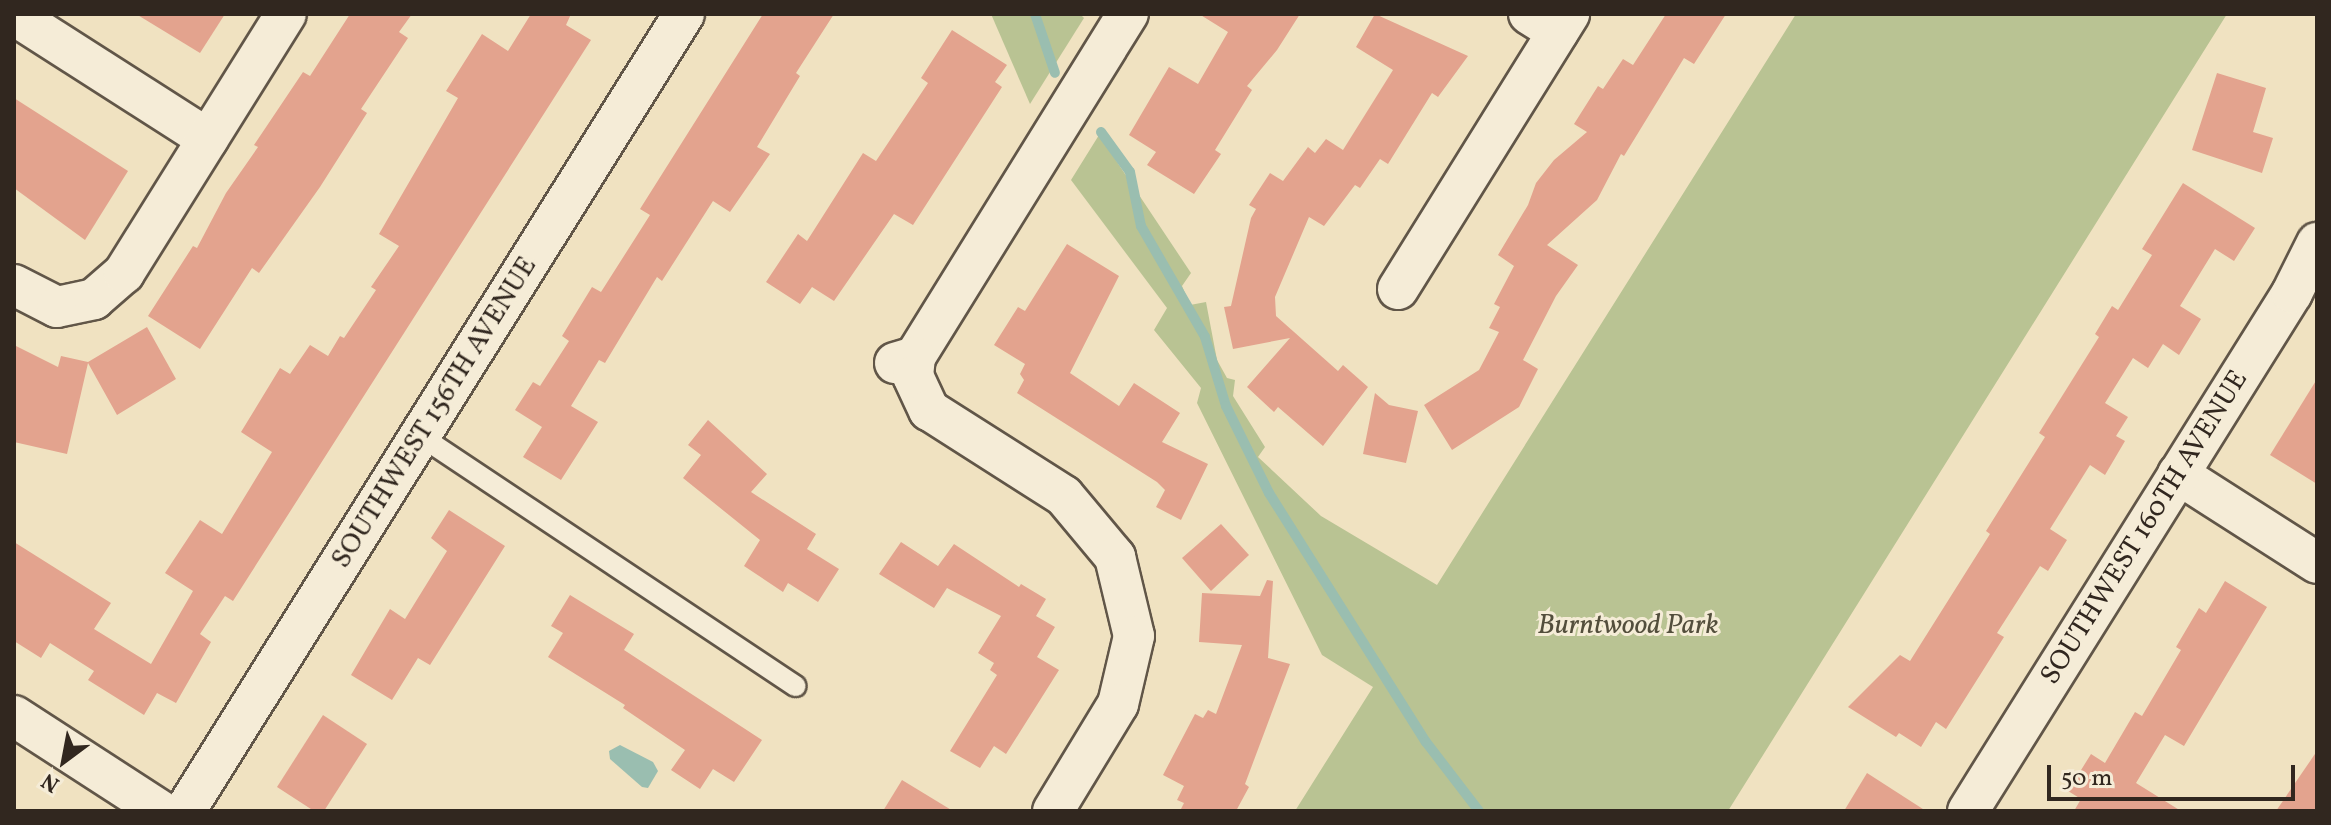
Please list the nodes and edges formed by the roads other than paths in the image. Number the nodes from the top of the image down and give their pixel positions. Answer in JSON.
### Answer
{"nodes":[{"id":1,"x":286,"y":14,"type":"edge"},
{"id":2,"x":684,"y":14,"type":"edge"},
{"id":3,"x":1128,"y":14,"type":"edge"},
{"id":4,"x":14,"y":15,"type":"edge"},
{"id":5,"x":1552,"y":20,"type":"edge"},
{"id":6,"x":208,"y":139,"type":"junction"},
{"id":7,"x":2317,"y":243,"type":"edge"},
{"id":8,"x":14,"y":285,"type":"edge"},
{"id":9,"x":1398,"y":289,"type":"dead end"},
{"id":10,"x":422,"y":437,"type":"junction"},
{"id":11,"x":2178,"y":474,"type":"junction"},
{"id":12,"x":2317,"y":563,"type":"edge"},
{"id":13,"x":796,"y":686,"type":"dead end"},
{"id":14,"x":14,"y":716,"type":"edge"},
{"id":15,"x":161,"y":811,"type":"edge"},
{"id":16,"x":185,"y":811,"type":"edge"},
{"id":17,"x":1053,"y":811,"type":"edge"},
{"id":18,"x":1968,"y":811,"type":"edge"}],
"edges":[{"from":1,"to":6,"type":"street"},
{"from":2,"to":10,"type":"street","name":"SOUTHWEST 156TH AVENUE"},
{"from":3,"to":17,"type":"street"},
{"from":4,"to":6,"type":"street"},
{"from":5,"to":9,"type":"street"},
{"from":6,"to":8,"type":"street"},
{"from":7,"to":11,"type":"street","name":"SOUTHWEST 160TH AVENUE"},
{"from":10,"to":13,"type":"lane"},
{"from":10,"to":16,"type":"street","name":"SOUTHWEST 156TH AVENUE"},
{"from":11,"to":12,"type":"street"},
{"from":11,"to":18,"type":"street","name":"SOUTHWEST 160TH AVENUE"},
{"from":14,"to":15,"type":"street"}]}
